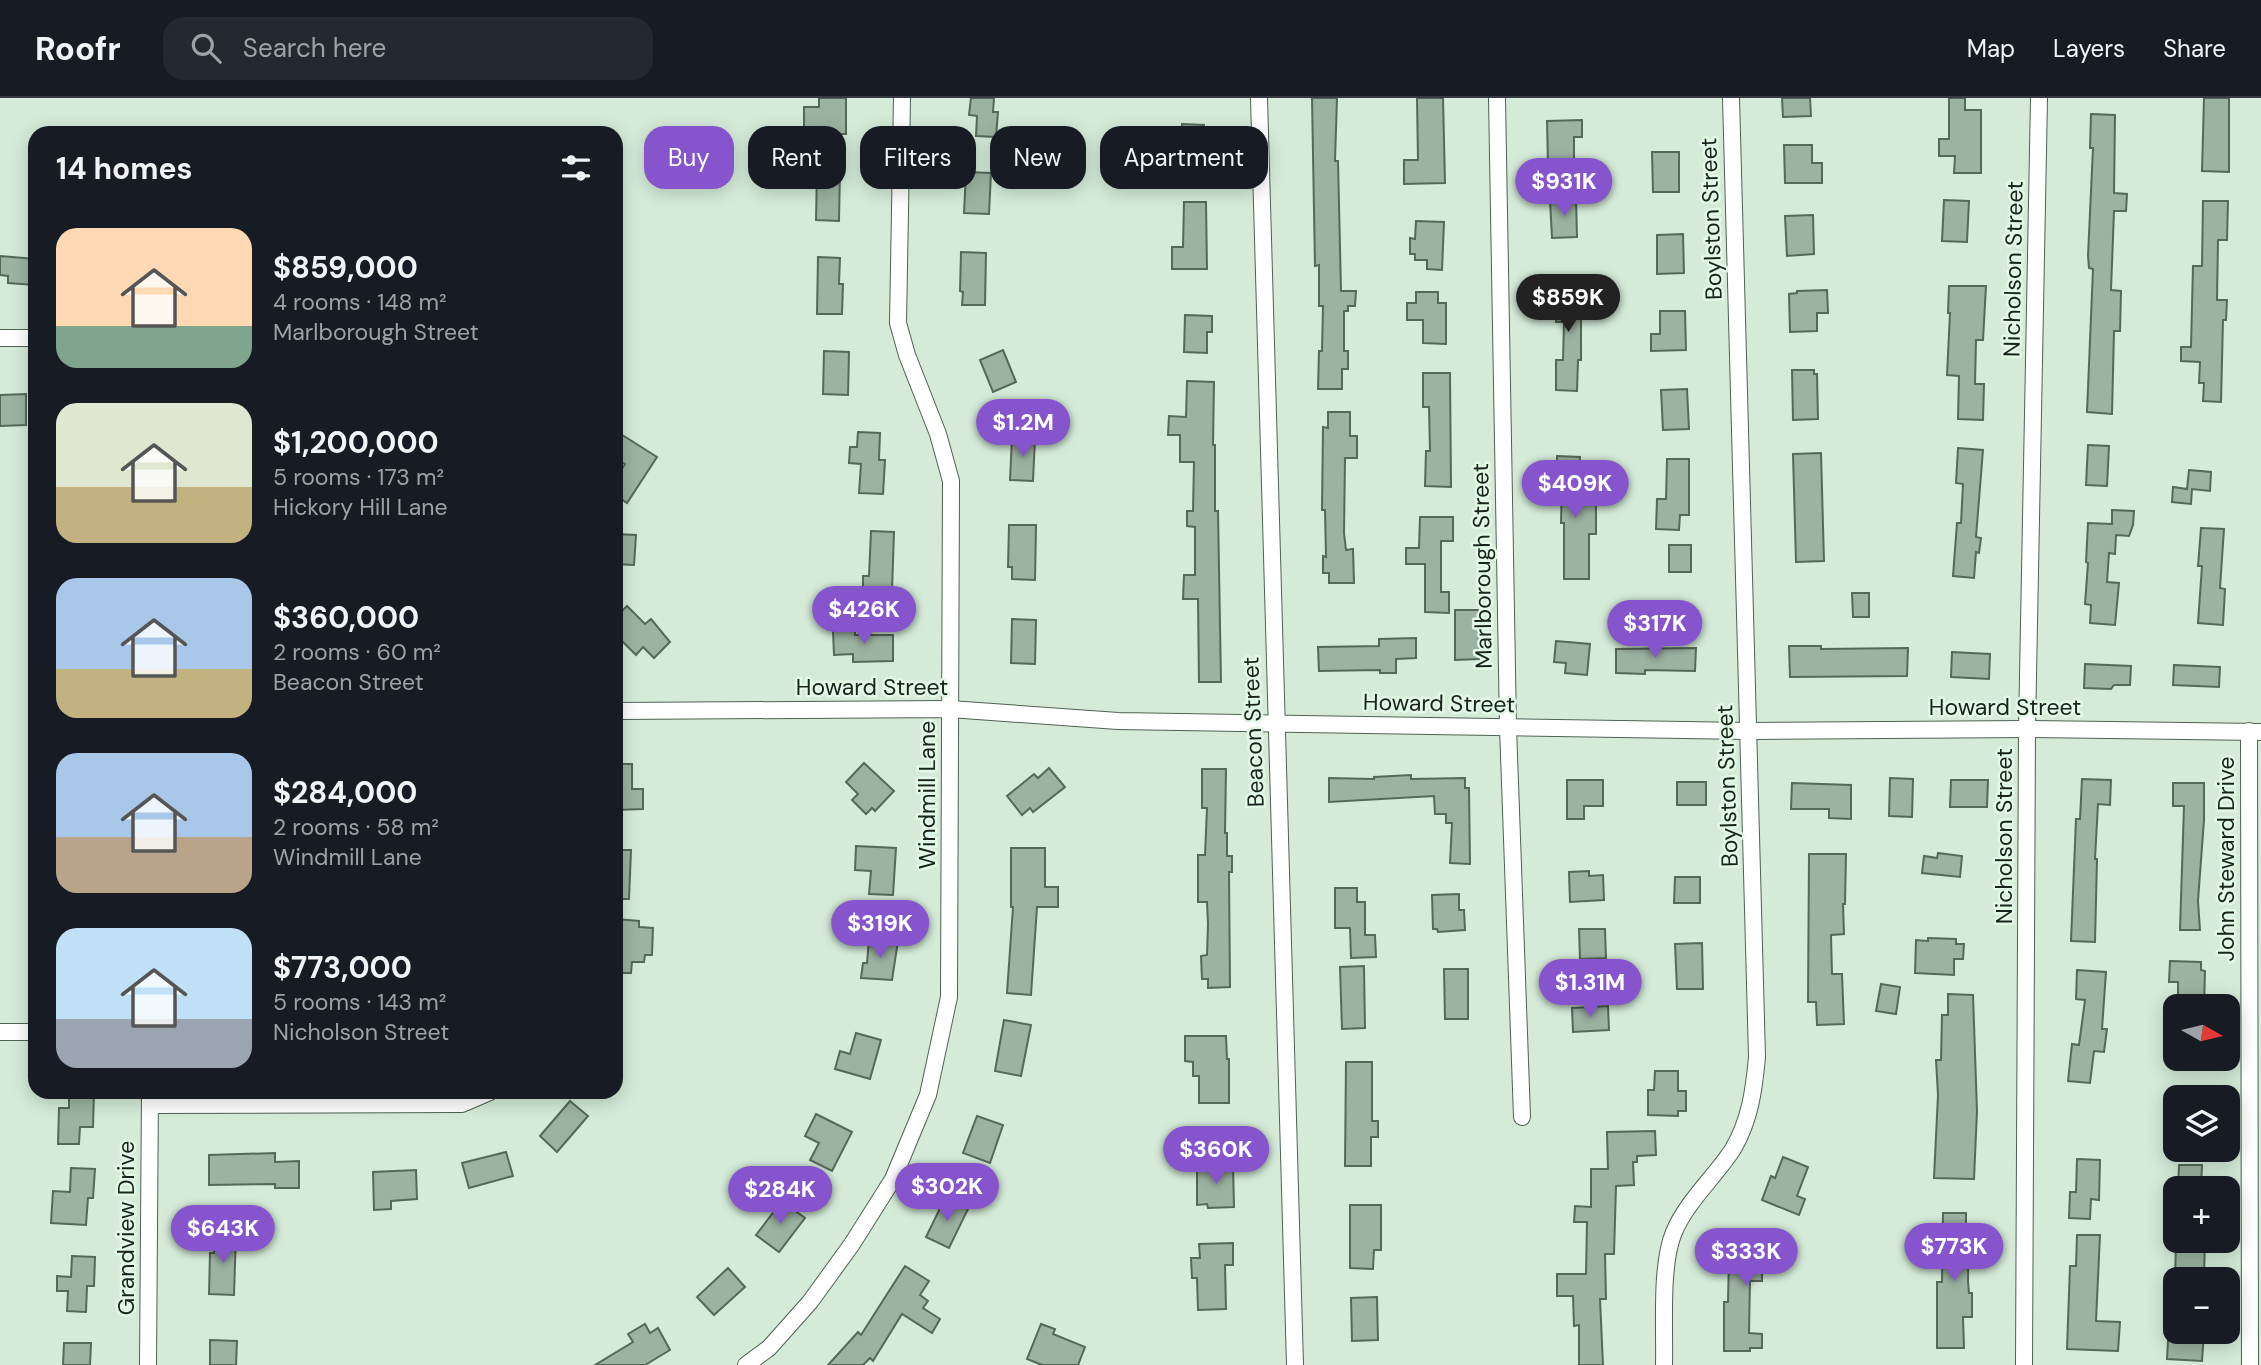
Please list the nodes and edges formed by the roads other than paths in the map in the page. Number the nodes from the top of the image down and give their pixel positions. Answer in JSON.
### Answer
{"nodes":[{"id":1,"x":902,"y":98,"type":"edge"},
{"id":2,"x":1259,"y":98,"type":"edge"},
{"id":3,"x":1497,"y":98,"type":"edge"},
{"id":4,"x":1731,"y":98,"type":"edge"},
{"id":5,"x":2039,"y":98,"type":"edge"},
{"id":6,"x":0,"y":338,"type":"edge"},
{"id":7,"x":28,"y":338,"type":"edge"},
{"id":8,"x":950,"y":709,"type":"junction"},
{"id":9,"x":623,"y":711,"type":"edge"},
{"id":10,"x":1275,"y":723,"type":"junction"},
{"id":11,"x":1508,"y":727,"type":"junction"},
{"id":12,"x":2027,"y":729,"type":"junction"},
{"id":13,"x":1748,"y":730,"type":"junction"},
{"id":14,"x":2255,"y":731,"type":"edge"},
{"id":15,"x":2255,"y":950,"type":"edge"},
{"id":16,"x":0,"y":1032,"type":"edge"},
{"id":17,"x":28,"y":1032,"type":"edge"},
{"id":18,"x":150,"y":1099,"type":"edge"},
{"id":19,"x":202,"y":1099,"type":"edge"},
{"id":20,"x":474,"y":1099,"type":"edge"},
{"id":21,"x":1522,"y":1117,"type":"dead end"},
{"id":22,"x":2253,"y":1356,"type":"edge"},
{"id":23,"x":148,"y":1365,"type":"edge"},
{"id":24,"x":746,"y":1365,"type":"edge"},
{"id":25,"x":1295,"y":1365,"type":"edge"},
{"id":26,"x":1664,"y":1365,"type":"edge"},
{"id":27,"x":2024,"y":1365,"type":"edge"}],
"edges":[{"from":1,"to":8,"type":"street","name":"Windmill Lane"},
{"from":2,"to":10,"type":"street","name":"Beacon Street"},
{"from":3,"to":11,"type":"street","name":"Marlborough Street"},
{"from":4,"to":13,"type":"street","name":"Boylston Street"},
{"from":5,"to":12,"type":"street","name":"Nicholson Street"},
{"from":6,"to":7,"type":"street"},
{"from":8,"to":9,"type":"street","name":"Howard Street"},
{"from":8,"to":10,"type":"street","name":"Howard Street"},
{"from":8,"to":24,"type":"street","name":"Windmill Lane"},
{"from":10,"to":11,"type":"street","name":"Howard Street"},
{"from":10,"to":25,"type":"street","name":"Beacon Street"},
{"from":11,"to":13,"type":"street","name":"Howard Street"},
{"from":11,"to":21,"type":"street","name":"Marlborough Street"},
{"from":12,"to":13,"type":"street","name":"Howard Street"},
{"from":12,"to":14,"type":"street","name":"Howard Street"},
{"from":12,"to":27,"type":"street","name":"Nicholson Street"},
{"from":13,"to":26,"type":"street","name":"Boylston Street"},
{"from":14,"to":15,"type":"street","name":"John Steward Drive"},
{"from":15,"to":22,"type":"street","name":"John Steward Drive"},
{"from":16,"to":17,"type":"street"},
{"from":18,"to":23,"type":"street","name":"Grandview Drive"},
{"from":19,"to":20,"type":"street"}]}
